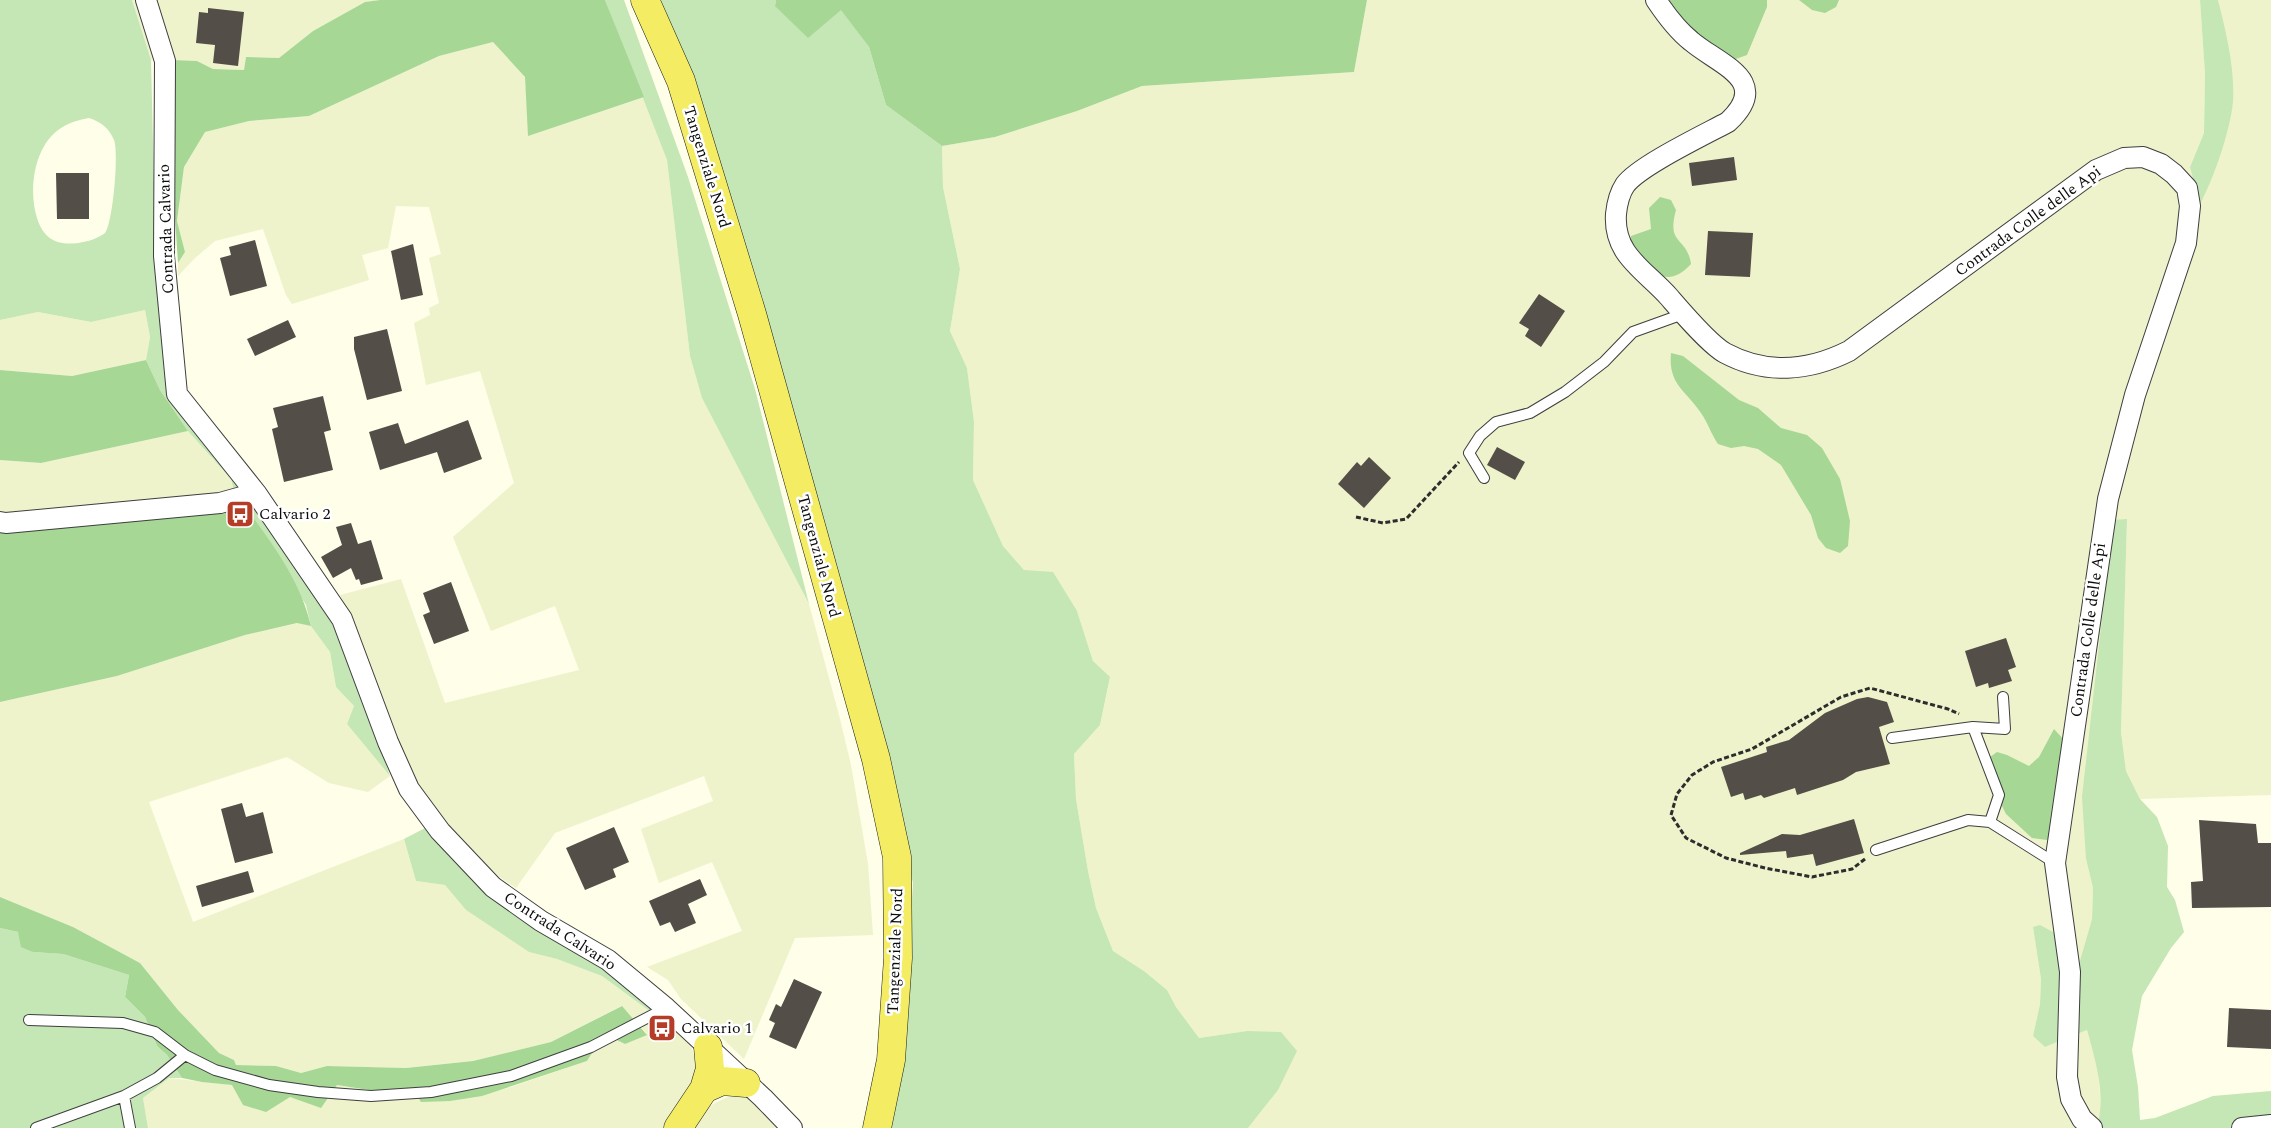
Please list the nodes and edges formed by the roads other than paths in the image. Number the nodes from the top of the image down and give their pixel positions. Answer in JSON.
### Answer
{"nodes":[{"id":1,"x":146,"y":0,"type":"edge"},
{"id":2,"x":645,"y":0,"type":"edge"},
{"id":3,"x":1656,"y":0,"type":"edge"},
{"id":4,"x":1683,"y":314,"type":"junction"},
{"id":5,"x":1484,"y":478,"type":"dead end"},
{"id":6,"x":256,"y":493,"type":"junction"},
{"id":7,"x":0,"y":522,"type":"edge"},
{"id":8,"x":2003,"y":697,"type":"dead end"},
{"id":9,"x":1973,"y":727,"type":"junction"},
{"id":10,"x":1892,"y":738,"type":"dead end"},
{"id":11,"x":1990,"y":822,"type":"junction"},
{"id":12,"x":1876,"y":850,"type":"road end"},
{"id":13,"x":2055,"y":863,"type":"junction"},
{"id":14,"x":666,"y":1008,"type":"junction"},
{"id":15,"x":29,"y":1020,"type":"dead end"},
{"id":16,"x":708,"y":1046,"type":"junction"},
{"id":17,"x":185,"y":1055,"type":"junction"},
{"id":18,"x":746,"y":1083,"type":"junction"},
{"id":19,"x":704,"y":1090,"type":"junction"},
{"id":20,"x":124,"y":1096,"type":"junction"},
{"id":21,"x":2271,"y":1125,"type":"edge"},
{"id":22,"x":36,"y":1128,"type":"edge"},
{"id":23,"x":130,"y":1128,"type":"edge"},
{"id":24,"x":678,"y":1128,"type":"edge"},
{"id":25,"x":792,"y":1128,"type":"edge"},
{"id":26,"x":877,"y":1128,"type":"edge"},
{"id":27,"x":2092,"y":1128,"type":"edge"},
{"id":28,"x":2242,"y":1128,"type":"edge"}],
"edges":[{"from":1,"to":6,"type":"street","name":"Contrada Calvario"},
{"from":2,"to":26,"type":"main road","name":"Tangenziale Nord"},
{"from":3,"to":4,"type":"street","name":"Contrada Colle delle Api"},
{"from":4,"to":5,"type":"lane"},
{"from":4,"to":13,"type":"street","name":"Contrada Colle delle Api"},
{"from":6,"to":7,"type":"street"},
{"from":6,"to":14,"type":"street","name":"Contrada Calvario"},
{"from":8,"to":9,"type":"lane"},
{"from":9,"to":10,"type":"lane"},
{"from":9,"to":11,"type":"lane"},
{"from":11,"to":12,"type":"lane"},
{"from":11,"to":13,"type":"lane"},
{"from":13,"to":27,"type":"street","name":"Contrada Colle delle Api"},
{"from":14,"to":16,"type":"street","name":"Contrada Calvario"},
{"from":14,"to":17,"type":"lane"},
{"from":15,"to":17,"type":"lane"},
{"from":16,"to":18,"type":"street","name":"Contrada Calvario"},
{"from":16,"to":19,"type":"main road"},
{"from":17,"to":20,"type":"lane"},
{"from":18,"to":19,"type":"main road"},
{"from":18,"to":25,"type":"street","name":"Contrada Calvario"},
{"from":19,"to":24,"type":"main road"},
{"from":20,"to":22,"type":"lane"},
{"from":20,"to":23,"type":"lane"},
{"from":21,"to":28,"type":"street"}]}
